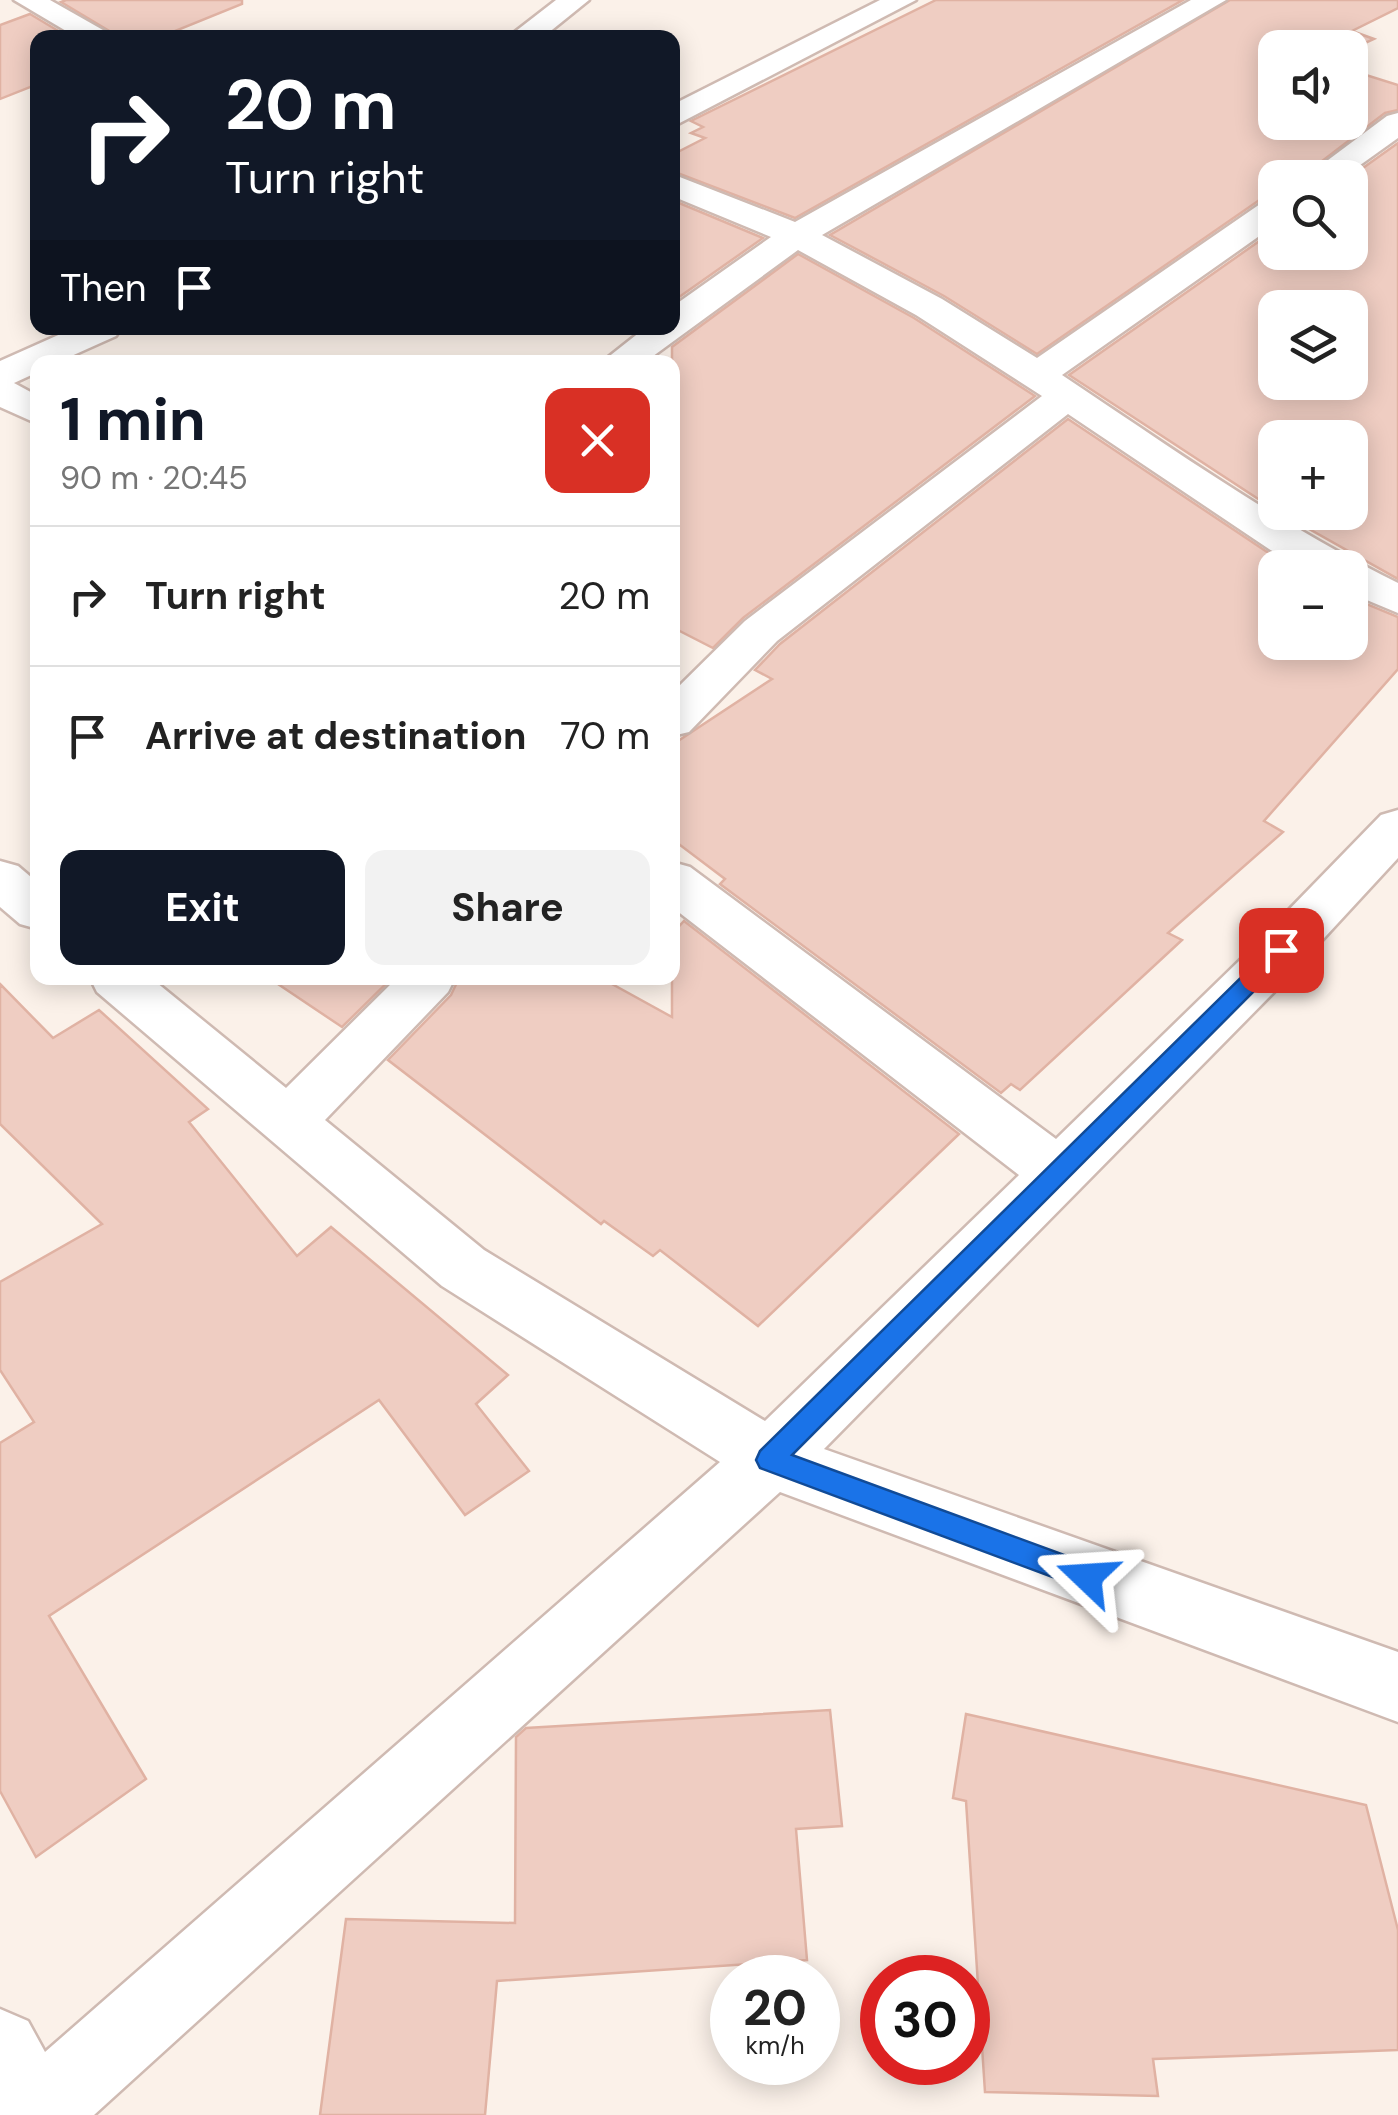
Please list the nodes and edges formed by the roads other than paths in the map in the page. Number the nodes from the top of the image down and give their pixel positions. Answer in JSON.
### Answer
{"nodes":[{"id":1,"x":28,"y":0,"type":"edge"},
{"id":2,"x":574,"y":0,"type":"edge"},
{"id":3,"x":902,"y":0,"type":"edge"},
{"id":4,"x":1212,"y":0,"type":"edge"},
{"id":5,"x":86,"y":30,"type":"edge"},
{"id":6,"x":533,"y":30,"type":"edge"},
{"id":7,"x":680,"y":114,"type":"edge"},
{"id":8,"x":1398,"y":123,"type":"edge"},
{"id":9,"x":1346,"y":160,"type":"edge"},
{"id":10,"x":680,"y":187,"type":"edge"},
{"id":11,"x":1258,"y":222,"type":"edge"},
{"id":12,"x":795,"y":236,"type":"junction"},
{"id":13,"x":680,"y":319,"type":"edge"},
{"id":14,"x":89,"y":335,"type":"edge"},
{"id":15,"x":658,"y":335,"type":"edge"},
{"id":16,"x":44,"y":355,"type":"edge"},
{"id":17,"x":630,"y":355,"type":"edge"},
{"id":18,"x":30,"y":361,"type":"edge"},
{"id":19,"x":0,"y":375,"type":"edge"},
{"id":20,"x":1052,"y":386,"type":"junction"},
{"id":21,"x":0,"y":390,"type":"edge"},
{"id":22,"x":30,"y":407,"type":"edge"},
{"id":23,"x":1299,"y":550,"type":"edge"},
{"id":24,"x":1368,"y":585,"type":"edge"},
{"id":25,"x":1398,"y":600,"type":"edge"},
{"id":26,"x":680,"y":712,"type":"edge"},
{"id":27,"x":1398,"y":827,"type":"edge"},
{"id":28,"x":0,"y":878,"type":"edge"},
{"id":29,"x":680,"y":886,"type":"edge"},
{"id":30,"x":30,"y":904,"type":"edge"},
{"id":31,"x":124,"y":985,"type":"edge"},
{"id":32,"x":423,"y":985,"type":"edge"},
{"id":33,"x":287,"y":1122,"type":"junction"},
{"id":34,"x":1059,"y":1173,"type":"junction"},
{"id":35,"x":770,"y":1460,"type":"junction"},
{"id":36,"x":1398,"y":1687,"type":"edge"},
{"id":37,"x":0,"y":2049,"type":"edge"},
{"id":38,"x":34,"y":2115,"type":"edge"}],
"edges":[{"from":1,"to":5,"type":"street"},
{"from":2,"to":6,"type":"street"},
{"from":3,"to":7,"type":"street"},
{"from":4,"to":12,"type":"street"},
{"from":8,"to":9,"type":"street"},
{"from":10,"to":12,"type":"street"},
{"from":11,"to":20,"type":"street"},
{"from":12,"to":13,"type":"street"},
{"from":12,"to":20,"type":"street"},
{"from":14,"to":16,"type":"street"},
{"from":15,"to":17,"type":"street"},
{"from":18,"to":19,"type":"street"},
{"from":20,"to":23,"type":"street"},
{"from":20,"to":26,"type":"street"},
{"from":21,"to":22,"type":"street"},
{"from":24,"to":25,"type":"street"},
{"from":27,"to":34,"type":"street"},
{"from":28,"to":30,"type":"street"},
{"from":29,"to":34,"type":"street"},
{"from":31,"to":33,"type":"street"},
{"from":32,"to":33,"type":"street"},
{"from":33,"to":35,"type":"street"},
{"from":34,"to":35,"type":"street"},
{"from":35,"to":36,"type":"street"},
{"from":35,"to":38,"type":"street"},
{"from":37,"to":38,"type":"street"}]}
